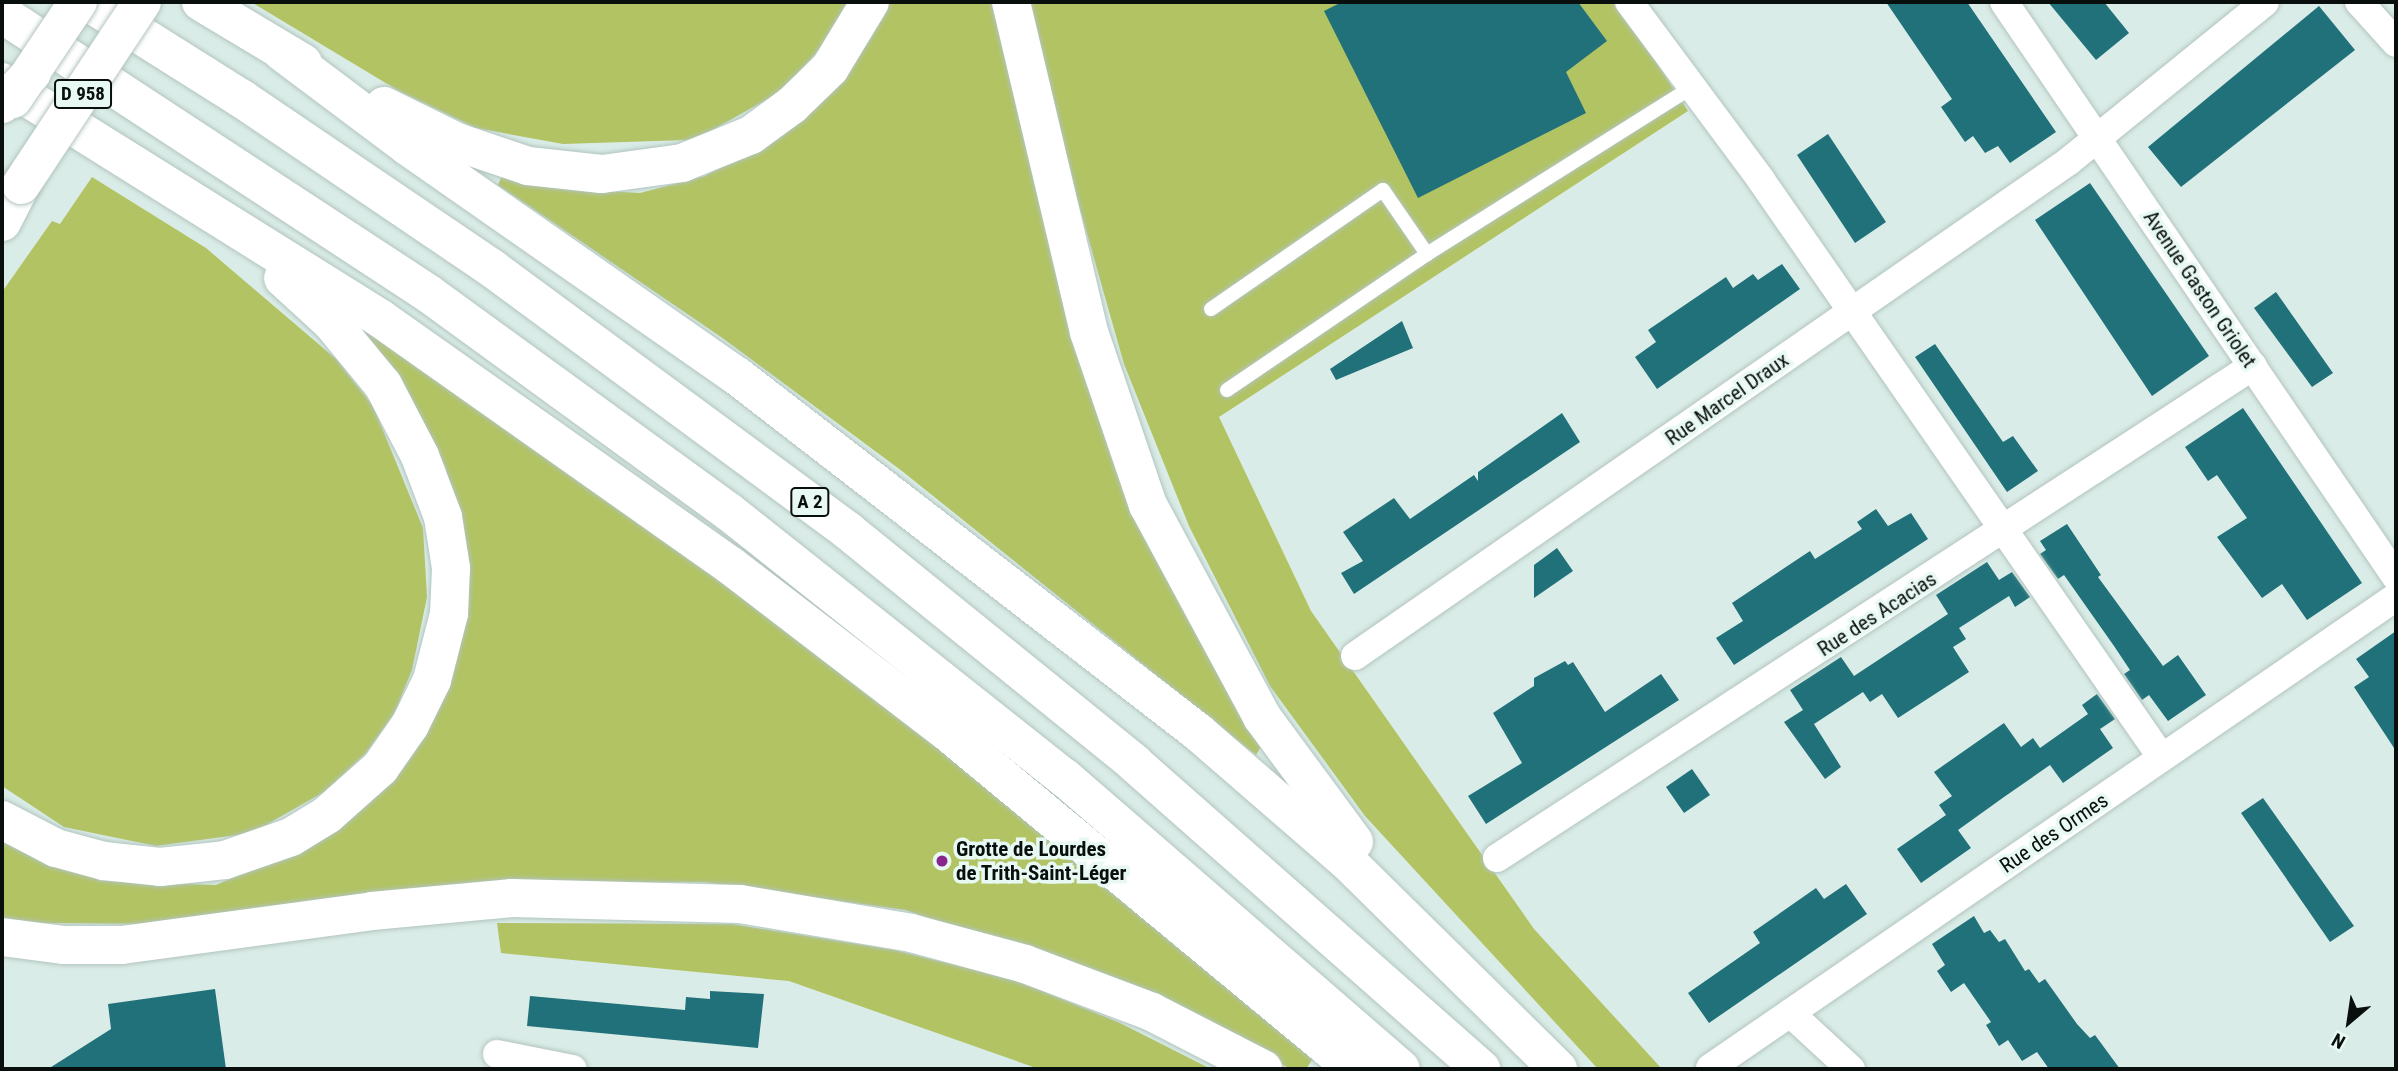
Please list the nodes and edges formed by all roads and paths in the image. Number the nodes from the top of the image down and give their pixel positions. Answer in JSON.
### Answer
{"nodes":[{"id":1,"x":78,"y":2,"type":"edge"},
{"id":2,"x":88,"y":2,"type":"edge"},
{"id":3,"x":142,"y":2,"type":"edge"},
{"id":4,"x":201,"y":2,"type":"edge"},
{"id":5,"x":870,"y":2,"type":"edge"},
{"id":6,"x":1012,"y":2,"type":"edge"},
{"id":7,"x":1629,"y":2,"type":"edge"},
{"id":8,"x":2004,"y":2,"type":"edge"},
{"id":9,"x":2265,"y":2,"type":"edge"},
{"id":10,"x":2359,"y":2,"type":"edge"},
{"id":11,"x":2,"y":15,"type":"edge"},
{"id":12,"x":2396,"y":43,"type":"edge"},
{"id":13,"x":282,"y":52,"type":"junction"},
{"id":14,"x":17,"y":77,"type":"edge"},
{"id":15,"x":1692,"y":86,"type":"junction"},
{"id":16,"x":2,"y":104,"type":"edge"},
{"id":17,"x":2,"y":116,"type":"edge"},
{"id":18,"x":2098,"y":139,"type":"junction"},
{"id":19,"x":196,"y":204,"type":"junction"},
{"id":20,"x":2,"y":222,"type":"edge"},
{"id":21,"x":1427,"y":254,"type":"junction"},
{"id":22,"x":1211,"y":310,"type":"dead end"},
{"id":23,"x":1853,"y":313,"type":"junction"},
{"id":24,"x":2253,"y":366,"type":"junction"},
{"id":25,"x":1227,"y":390,"type":"dead end"},
{"id":26,"x":2005,"y":531,"type":"junction"},
{"id":27,"x":2396,"y":577,"type":"edge"},
{"id":28,"x":2396,"y":597,"type":"edge"},
{"id":29,"x":1354,"y":656,"type":"dead end"},
{"id":30,"x":2162,"y":758,"type":"junction"},
{"id":31,"x":2,"y":820,"type":"edge"},
{"id":32,"x":1497,"y":858,"type":"dead end"},
{"id":33,"x":2,"y":937,"type":"edge"},
{"id":34,"x":1496,"y":1004,"type":"junction"},
{"id":35,"x":1790,"y":1013,"type":"junction"},
{"id":36,"x":497,"y":1054,"type":"dead end"},
{"id":37,"x":1710,"y":1068,"type":"edge"},
{"id":38,"x":573,"y":1069,"type":"edge"},
{"id":39,"x":1263,"y":1069,"type":"edge"},
{"id":40,"x":1354,"y":1069,"type":"edge"},
{"id":41,"x":1401,"y":1069,"type":"edge"},
{"id":42,"x":1481,"y":1069,"type":"edge"},
{"id":43,"x":1558,"y":1069,"type":"edge"},
{"id":44,"x":1851,"y":1069,"type":"edge"}],
"edges":[{"from":1,"to":14,"type":"main road","number":"D 958","bridge":true},
{"from":2,"to":42,"type":"main road","number":"A 2"},
{"from":3,"to":20,"type":"main road","number":"D 958","bridge":true},
{"from":4,"to":13,"type":"main road"},
{"from":5,"to":13,"type":"main road"},
{"from":6,"to":34,"type":"main road"},
{"from":7,"to":15,"type":"street"},
{"from":8,"to":18,"type":"street","name":"Avenue Gaston Griolet"},
{"from":9,"to":18,"type":"street","name":"Rue Marcel Draux"},
{"from":10,"to":12,"type":"street"},
{"from":11,"to":41,"type":"main road"},
{"from":13,"to":34,"type":"main road"},
{"from":14,"to":16,"type":"main road","bridge":true},
{"from":14,"to":17,"type":"main road","number":"D 958","bridge":true},
{"from":14,"to":19,"type":"main road"},
{"from":15,"to":21,"type":"lane"},
{"from":15,"to":23,"type":"street"},
{"from":18,"to":23,"type":"street","name":"Rue Marcel Draux"},
{"from":18,"to":24,"type":"street","name":"Avenue Gaston Griolet"},
{"from":19,"to":31,"type":"main road"},
{"from":19,"to":40,"type":"main road"},
{"from":21,"to":22,"type":"lane"},
{"from":21,"to":25,"type":"lane"},
{"from":23,"to":26,"type":"street"},
{"from":23,"to":29,"type":"street","name":"Rue Marcel Draux"},
{"from":24,"to":26,"type":"street","name":"Rue des Acacias"},
{"from":24,"to":27,"type":"street","name":"Avenue Gaston Griolet"},
{"from":26,"to":30,"type":"street"},
{"from":26,"to":32,"type":"street","name":"Rue des Acacias"},
{"from":28,"to":30,"type":"street","name":"Rue des Ormes"},
{"from":30,"to":35,"type":"street","name":"Rue des Ormes"},
{"from":33,"to":39,"type":"main road"},
{"from":34,"to":43,"type":"main road"},
{"from":35,"to":37,"type":"street","name":"Rue des Ormes"},
{"from":35,"to":44,"type":"street"},
{"from":36,"to":38,"type":"street"}]}
